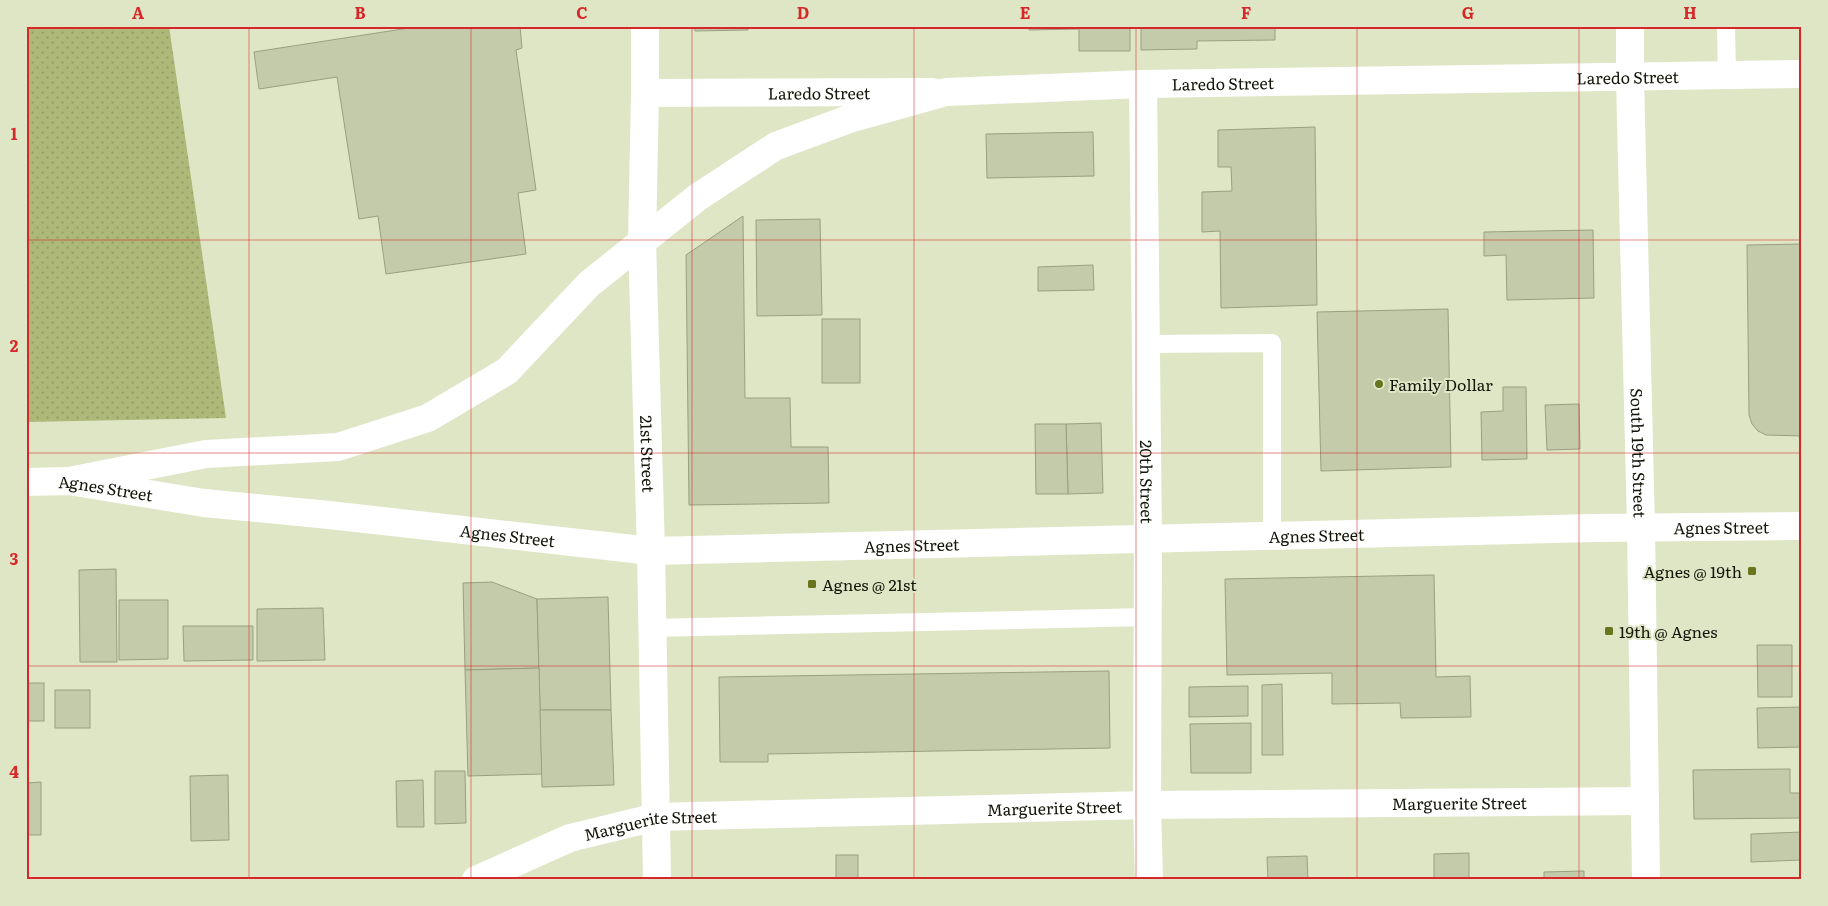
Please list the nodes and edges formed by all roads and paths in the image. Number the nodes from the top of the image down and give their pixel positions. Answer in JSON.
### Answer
{"nodes":[{"id":1,"x":645,"y":26,"type":"edge"},
{"id":2,"x":1630,"y":26,"type":"edge"},
{"id":3,"x":1726,"y":26,"type":"edge"},
{"id":4,"x":1802,"y":74,"type":"edge"},
{"id":5,"x":1727,"y":76,"type":"junction"},
{"id":6,"x":1630,"y":78,"type":"junction"},
{"id":7,"x":1143,"y":84,"type":"junction"},
{"id":8,"x":946,"y":92,"type":"junction"},
{"id":9,"x":645,"y":93,"type":"junction"},
{"id":10,"x":642,"y":241,"type":"junction"},
{"id":11,"x":1146,"y":344,"type":"junction"},
{"id":12,"x":69,"y":481,"type":"junction"},
{"id":13,"x":26,"y":482,"type":"edge"},
{"id":14,"x":1802,"y":526,"type":"edge"},
{"id":15,"x":1641,"y":527,"type":"junction"},
{"id":16,"x":1272,"y":537,"type":"junction"},
{"id":17,"x":1148,"y":539,"type":"junction"},
{"id":18,"x":651,"y":551,"type":"junction"},
{"id":19,"x":1148,"y":617,"type":"junction"},
{"id":20,"x":652,"y":628,"type":"junction"},
{"id":21,"x":1645,"y":801,"type":"junction"},
{"id":22,"x":1147,"y":805,"type":"junction"},
{"id":23,"x":656,"y":818,"type":"junction"},
{"id":24,"x":476,"y":880,"type":"edge"},
{"id":25,"x":657,"y":880,"type":"edge"},
{"id":26,"x":1149,"y":880,"type":"edge"},
{"id":27,"x":1646,"y":880,"type":"edge"}],
"edges":[{"from":1,"to":9,"type":"street","name":"21st Street"},
{"from":2,"to":6,"type":"street","name":"South 19th Street"},
{"from":3,"to":5,"type":"lane"},
{"from":4,"to":5,"type":"street","name":"Laredo Street"},
{"from":5,"to":6,"type":"street","name":"Laredo Street"},
{"from":6,"to":7,"type":"street","name":"Laredo Street"},
{"from":6,"to":15,"type":"street","name":"South 19th Street"},
{"from":7,"to":8,"type":"street","name":"Laredo Street"},
{"from":7,"to":11,"type":"street","name":"20th Street"},
{"from":8,"to":9,"type":"street","name":"Laredo Street"},
{"from":8,"to":10,"type":"street"},
{"from":9,"to":10,"type":"street","name":"21st Street"},
{"from":10,"to":12,"type":"street"},
{"from":10,"to":18,"type":"street","name":"21st Street"},
{"from":11,"to":16,"type":"lane"},
{"from":11,"to":17,"type":"street","name":"20th Street"},
{"from":12,"to":13,"type":"street","name":"Agnes Street"},
{"from":12,"to":18,"type":"street","name":"Agnes Street"},
{"from":14,"to":15,"type":"street","name":"Agnes Street"},
{"from":15,"to":16,"type":"street","name":"Agnes Street"},
{"from":15,"to":21,"type":"street","name":"South 19th Street"},
{"from":16,"to":17,"type":"street","name":"Agnes Street"},
{"from":17,"to":18,"type":"street","name":"Agnes Street"},
{"from":17,"to":19,"type":"street","name":"20th Street"},
{"from":18,"to":20,"type":"street","name":"21st Street"},
{"from":19,"to":20,"type":"lane"},
{"from":19,"to":22,"type":"street","name":"20th Street"},
{"from":20,"to":23,"type":"street","name":"21st Street"},
{"from":21,"to":22,"type":"street","name":"Marguerite Street"},
{"from":21,"to":27,"type":"street","name":"South 19th Street"},
{"from":22,"to":23,"type":"street","name":"Marguerite Street"},
{"from":22,"to":26,"type":"street","name":"20th Street"},
{"from":23,"to":24,"type":"street","name":"Marguerite Street"},
{"from":23,"to":25,"type":"street","name":"21st Street"}]}
